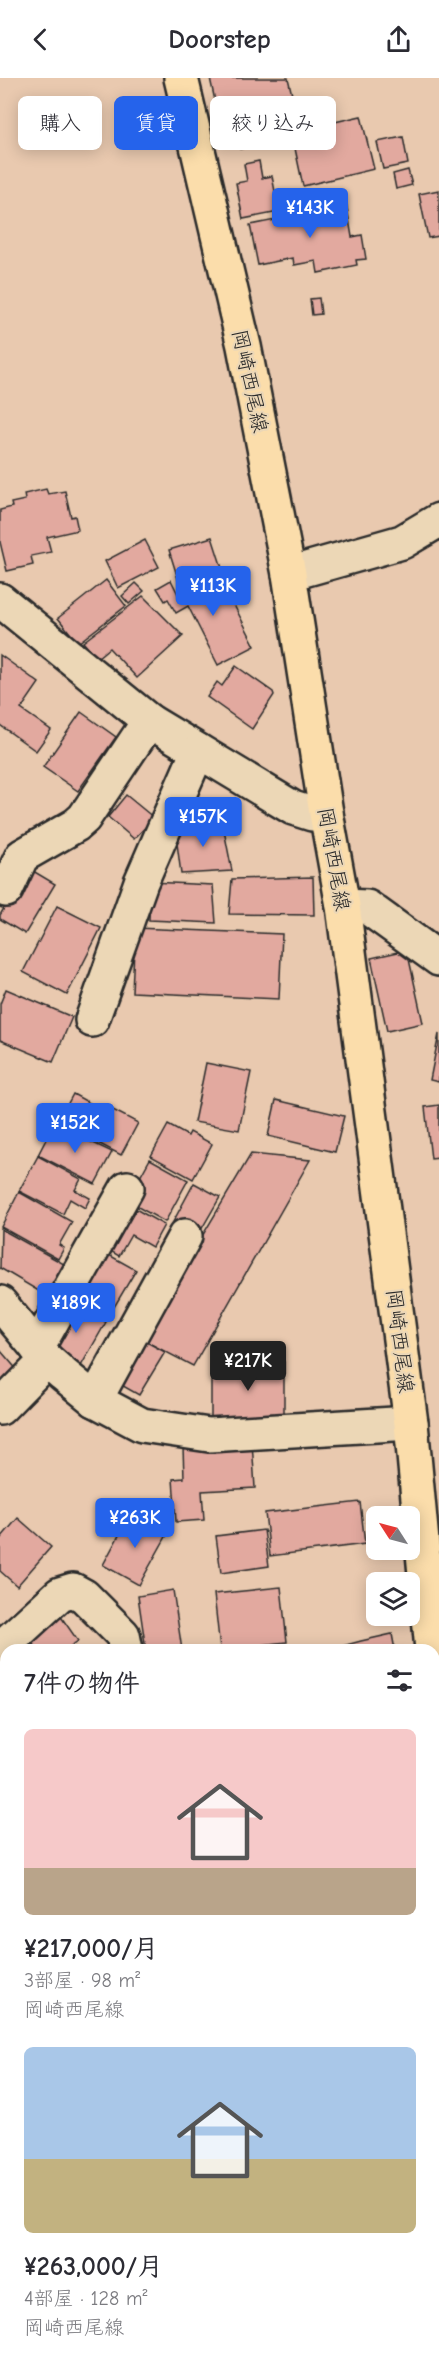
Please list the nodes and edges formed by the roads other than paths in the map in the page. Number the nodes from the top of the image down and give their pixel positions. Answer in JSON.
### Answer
{"nodes":[{"id":1,"x":181,"y":78,"type":"edge"},
{"id":2,"x":439,"y":520,"type":"edge"},
{"id":3,"x":289,"y":574,"type":"junction"},
{"id":4,"x":0,"y":600,"type":"edge"},
{"id":5,"x":150,"y":721,"type":"junction"},
{"id":6,"x":198,"y":751,"type":"junction"},
{"id":7,"x":326,"y":813,"type":"junction"},
{"id":8,"x":11,"y":853,"type":"edge"},
{"id":9,"x":6,"y":890,"type":"dead end"},
{"id":10,"x":343,"y":906,"type":"junction"},
{"id":11,"x":439,"y":959,"type":"edge"},
{"id":12,"x":92,"y":1020,"type":"dead end"},
{"id":13,"x":127,"y":1188,"type":"dead end"},
{"id":14,"x":185,"y":1236,"type":"dead end"},
{"id":15,"x":0,"y":1303,"type":"edge"},
{"id":16,"x":42,"y":1354,"type":"junction"},
{"id":17,"x":95,"y":1400,"type":"junction"},
{"id":18,"x":0,"y":1408,"type":"edge"},
{"id":19,"x":411,"y":1423,"type":"junction"},
{"id":20,"x":4,"y":1644,"type":"edge"},
{"id":21,"x":125,"y":1644,"type":"edge"},
{"id":22,"x":431,"y":1644,"type":"edge"}],
"edges":[{"from":1,"to":3,"type":"main road","name":"岡崎西尾線"},
{"from":2,"to":3,"type":"street"},
{"from":3,"to":7,"type":"main road","name":"岡崎西尾線"},
{"from":4,"to":5,"type":"street"},
{"from":5,"to":6,"type":"street"},
{"from":5,"to":8,"type":"street"},
{"from":6,"to":7,"type":"street"},
{"from":6,"to":12,"type":"street"},
{"from":7,"to":10,"type":"main road","name":"岡崎西尾線"},
{"from":8,"to":9,"type":"street"},
{"from":10,"to":11,"type":"street"},
{"from":10,"to":19,"type":"main road","name":"岡崎西尾線"},
{"from":13,"to":16,"type":"street"},
{"from":14,"to":17,"type":"street"},
{"from":15,"to":16,"type":"street"},
{"from":16,"to":17,"type":"street"},
{"from":16,"to":18,"type":"street"},
{"from":17,"to":19,"type":"street"},
{"from":19,"to":22,"type":"main road","name":"岡崎西尾線"},
{"from":20,"to":21,"type":"street"}]}
